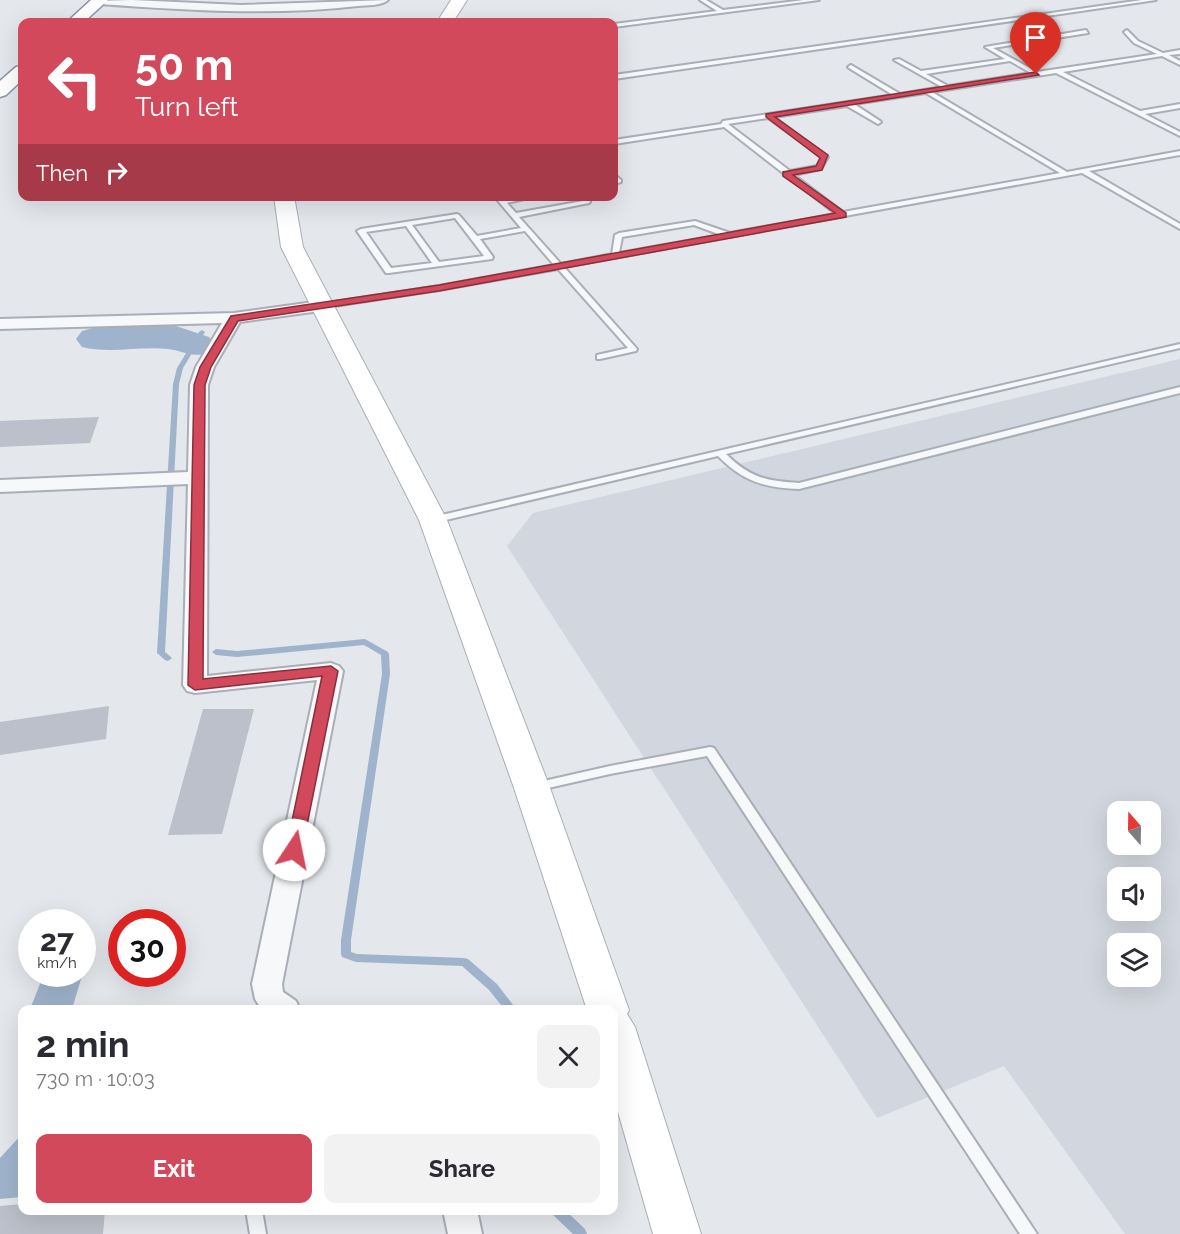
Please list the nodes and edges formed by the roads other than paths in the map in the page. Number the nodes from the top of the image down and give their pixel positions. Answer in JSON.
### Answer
{"nodes":[{"id":1,"x":99,"y":0,"type":"edge"},
{"id":2,"x":383,"y":0,"type":"edge"},
{"id":3,"x":459,"y":0,"type":"edge"},
{"id":4,"x":703,"y":0,"type":"edge"},
{"id":5,"x":816,"y":0,"type":"edge"},
{"id":6,"x":1148,"y":0,"type":"edge"},
{"id":7,"x":722,"y":12,"type":"junction"},
{"id":8,"x":79,"y":18,"type":"edge"},
{"id":9,"x":448,"y":18,"type":"edge"},
{"id":10,"x":618,"y":25,"type":"edge"},
{"id":11,"x":1086,"y":32,"type":"dead end"},
{"id":12,"x":1127,"y":32,"type":"dead end"},
{"id":13,"x":1180,"y":52,"type":"edge"},
{"id":14,"x":1163,"y":55,"type":"junction"},
{"id":15,"x":897,"y":60,"type":"dead end"},
{"id":16,"x":1009,"y":60,"type":"junction"},
{"id":17,"x":1180,"y":63,"type":"edge"},
{"id":18,"x":851,"y":67,"type":"dead end"},
{"id":19,"x":1057,"y":71,"type":"junction"},
{"id":20,"x":921,"y":73,"type":"junction"},
{"id":21,"x":18,"y":74,"type":"edge"},
{"id":22,"x":1036,"y":74,"type":"junction"},
{"id":23,"x":618,"y":76,"type":"edge"},
{"id":24,"x":947,"y":88,"type":"junction"},
{"id":25,"x":0,"y":91,"type":"edge"},
{"id":26,"x":927,"y":91,"type":"junction"},
{"id":27,"x":898,"y":95,"type":"junction"},
{"id":28,"x":847,"y":103,"type":"junction"},
{"id":29,"x":1180,"y":106,"type":"edge"},
{"id":30,"x":1140,"y":113,"type":"junction"},
{"id":31,"x":768,"y":116,"type":"junction"},
{"id":32,"x":878,"y":122,"type":"dead end"},
{"id":33,"x":725,"y":125,"type":"junction"},
{"id":34,"x":1180,"y":134,"type":"edge"},
{"id":35,"x":618,"y":141,"type":"edge"},
{"id":36,"x":1180,"y":153,"type":"edge"},
{"id":37,"x":1084,"y":171,"type":"junction"},
{"id":38,"x":786,"y":174,"type":"junction"},
{"id":39,"x":1066,"y":174,"type":"junction"},
{"id":40,"x":285,"y":201,"type":"edge"},
{"id":41,"x":501,"y":201,"type":"edge"},
{"id":42,"x":586,"y":201,"type":"edge"},
{"id":43,"x":842,"y":215,"type":"junction"},
{"id":44,"x":514,"y":216,"type":"junction"},
{"id":45,"x":408,"y":224,"type":"junction"},
{"id":46,"x":1180,"y":227,"type":"edge"},
{"id":47,"x":525,"y":229,"type":"junction"},
{"id":48,"x":729,"y":235,"type":"junction"},
{"id":49,"x":475,"y":238,"type":"junction"},
{"id":50,"x":615,"y":256,"type":"junction"},
{"id":51,"x":436,"y":263,"type":"junction"},
{"id":52,"x":558,"y":267,"type":"junction"},
{"id":53,"x":321,"y":306,"type":"junction"},
{"id":54,"x":234,"y":318,"type":"junction"},
{"id":55,"x":0,"y":324,"type":"edge"},
{"id":56,"x":1180,"y":346,"type":"edge"},
{"id":57,"x":600,"y":357,"type":"dead end"},
{"id":58,"x":1180,"y":390,"type":"edge"},
{"id":59,"x":720,"y":453,"type":"junction"},
{"id":60,"x":192,"y":478,"type":"junction"},
{"id":61,"x":0,"y":486,"type":"edge"},
{"id":62,"x":432,"y":520,"type":"junction"},
{"id":63,"x":532,"y":788,"type":"junction"},
{"id":64,"x":278,"y":1005,"type":"edge"},
{"id":65,"x":606,"y":1005,"type":"edge"},
{"id":66,"x":618,"y":1040,"type":"edge"},
{"id":67,"x":255,"y":1215,"type":"edge"},
{"id":68,"x":461,"y":1215,"type":"edge"},
{"id":69,"x":258,"y":1234,"type":"edge"},
{"id":70,"x":465,"y":1234,"type":"edge"},
{"id":71,"x":677,"y":1234,"type":"edge"},
{"id":72,"x":1029,"y":1234,"type":"edge"}],
"edges":[{"from":1,"to":2,"type":"street"},
{"from":1,"to":8,"type":"highway"},
{"from":3,"to":9,"type":"street"},
{"from":4,"to":7,"type":"lane"},
{"from":5,"to":7,"type":"lane"},
{"from":6,"to":23,"type":"lane"},
{"from":7,"to":10,"type":"lane"},
{"from":11,"to":16,"type":"lane"},
{"from":12,"to":14,"type":"lane"},
{"from":13,"to":14,"type":"lane"},
{"from":14,"to":17,"type":"lane"},
{"from":14,"to":19,"type":"lane"},
{"from":15,"to":20,"type":"lane"},
{"from":16,"to":20,"type":"lane"},
{"from":16,"to":22,"type":"lane"},
{"from":18,"to":27,"type":"lane"},
{"from":19,"to":22,"type":"lane"},
{"from":19,"to":30,"type":"lane"},
{"from":20,"to":24,"type":"lane"},
{"from":21,"to":25,"type":"highway"},
{"from":22,"to":24,"type":"lane"},
{"from":24,"to":26,"type":"lane"},
{"from":26,"to":27,"type":"lane"},
{"from":26,"to":39,"type":"lane"},
{"from":27,"to":28,"type":"lane"},
{"from":28,"to":31,"type":"lane"},
{"from":28,"to":32,"type":"lane"},
{"from":29,"to":30,"type":"lane"},
{"from":30,"to":34,"type":"lane"},
{"from":31,"to":33,"type":"lane"},
{"from":31,"to":38,"type":"lane"},
{"from":33,"to":35,"type":"lane"},
{"from":33,"to":38,"type":"lane"},
{"from":36,"to":37,"type":"lane"},
{"from":37,"to":39,"type":"lane"},
{"from":37,"to":46,"type":"lane"},
{"from":38,"to":43,"type":"lane"},
{"from":39,"to":43,"type":"lane"},
{"from":40,"to":53,"type":"street"},
{"from":41,"to":44,"type":"lane"},
{"from":42,"to":44,"type":"lane"},
{"from":43,"to":48,"type":"lane"},
{"from":44,"to":47,"type":"lane"},
{"from":45,"to":49,"type":"lane"},
{"from":45,"to":51,"type":"lane"},
{"from":45,"to":51,"type":"lane"},
{"from":47,"to":49,"type":"lane"},
{"from":47,"to":52,"type":"lane"},
{"from":48,"to":50,"type":"lane"},
{"from":48,"to":50,"type":"lane"},
{"from":49,"to":51,"type":"lane"},
{"from":50,"to":52,"type":"lane"},
{"from":52,"to":53,"type":"lane"},
{"from":52,"to":57,"type":"lane"},
{"from":53,"to":54,"type":"street"},
{"from":53,"to":62,"type":"street"},
{"from":54,"to":55,"type":"street"},
{"from":54,"to":60,"type":"street"},
{"from":56,"to":59,"type":"lane"},
{"from":58,"to":59,"type":"lane"},
{"from":59,"to":62,"type":"lane"},
{"from":60,"to":61,"type":"street"},
{"from":60,"to":64,"type":"street"},
{"from":62,"to":63,"type":"street"},
{"from":63,"to":65,"type":"street"},
{"from":63,"to":72,"type":"lane"},
{"from":66,"to":71,"type":"street"},
{"from":67,"to":69,"type":"lane"},
{"from":68,"to":70,"type":"street"}]}
